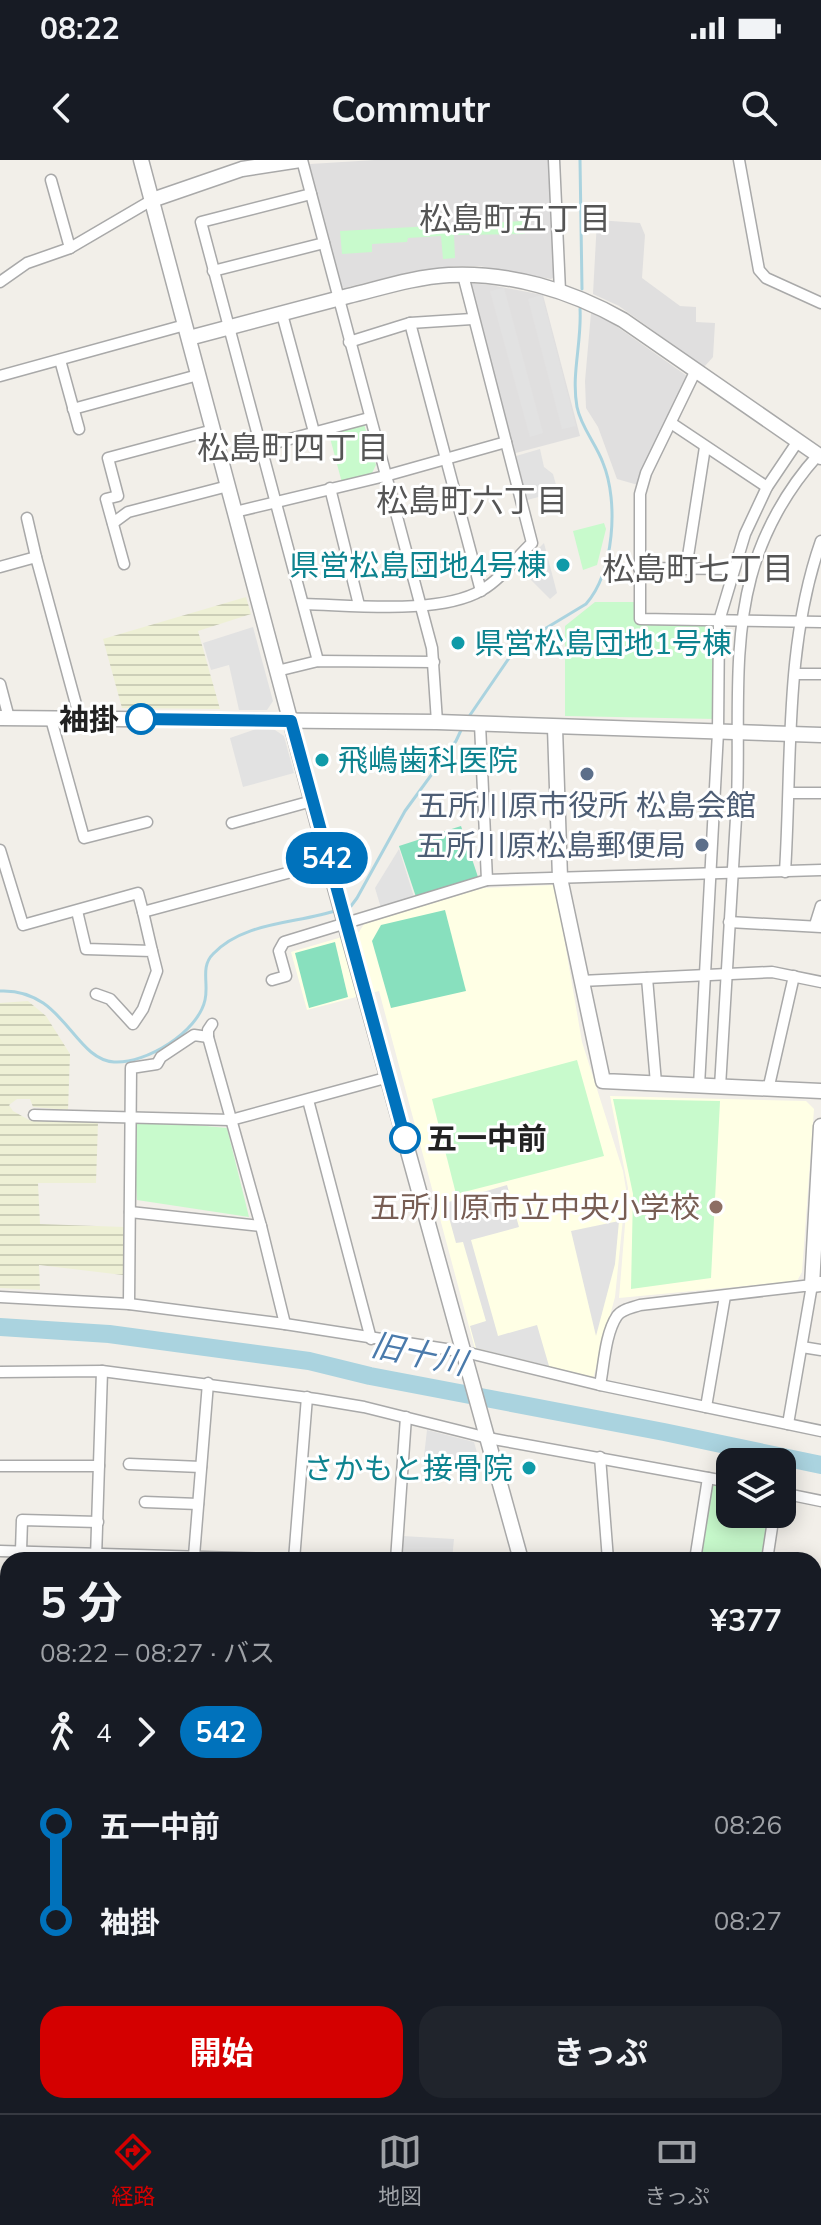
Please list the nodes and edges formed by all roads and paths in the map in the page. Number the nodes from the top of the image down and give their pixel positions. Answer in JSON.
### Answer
{"nodes":[{"id":1,"x":141,"y":160,"type":"edge"},
{"id":2,"x":301,"y":160,"type":"edge"},
{"id":3,"x":554,"y":160,"type":"edge"},
{"id":4,"x":739,"y":160,"type":"edge"},
{"id":5,"x":51,"y":180,"type":"dead end"},
{"id":6,"x":311,"y":194,"type":"junction"},
{"id":7,"x":152,"y":200,"type":"junction"},
{"id":8,"x":324,"y":243,"type":"junction"},
{"id":9,"x":70,"y":248,"type":"junction"},
{"id":10,"x":213,"y":271,"type":"junction"},
{"id":11,"x":463,"y":275,"type":"junction"},
{"id":12,"x":0,"y":282,"type":"edge"},
{"id":13,"x":560,"y":291,"type":"junction"},
{"id":14,"x":338,"y":299,"type":"junction"},
{"id":15,"x":821,"y":303,"type":"edge"},
{"id":16,"x":282,"y":314,"type":"junction"},
{"id":17,"x":472,"y":319,"type":"junction"},
{"id":18,"x":410,"y":323,"type":"junction"},
{"id":19,"x":228,"y":328,"type":"junction"},
{"id":20,"x":187,"y":332,"type":"junction"},
{"id":21,"x":349,"y":342,"type":"junction"},
{"id":22,"x":60,"y":360,"type":"junction"},
{"id":23,"x":696,"y":370,"type":"junction"},
{"id":24,"x":198,"y":375,"type":"junction"},
{"id":25,"x":0,"y":376,"type":"edge"},
{"id":26,"x":73,"y":409,"type":"junction"},
{"id":27,"x":369,"y":418,"type":"junction"},
{"id":28,"x":671,"y":423,"type":"junction"},
{"id":29,"x":79,"y":429,"type":"dead end"},
{"id":30,"x":213,"y":430,"type":"junction"},
{"id":31,"x":314,"y":432,"type":"junction"},
{"id":32,"x":798,"y":441,"type":"junction"},
{"id":33,"x":506,"y":442,"type":"junction"},
{"id":34,"x":260,"y":447,"type":"junction"},
{"id":35,"x":705,"y":447,"type":"junction"},
{"id":36,"x":819,"y":456,"type":"edge"},
{"id":37,"x":446,"y":460,"type":"junction"},
{"id":38,"x":385,"y":476,"type":"junction"},
{"id":39,"x":228,"y":486,"type":"junction"},
{"id":40,"x":767,"y":487,"type":"junction"},
{"id":41,"x":330,"y":488,"type":"junction"},
{"id":42,"x":275,"y":502,"type":"junction"},
{"id":43,"x":235,"y":512,"type":"junction"},
{"id":44,"x":27,"y":518,"type":"dead end"},
{"id":45,"x":113,"y":523,"type":"junction"},
{"id":46,"x":745,"y":534,"type":"junction"},
{"id":47,"x":764,"y":541,"type":"junction"},
{"id":48,"x":821,"y":541,"type":"edge"},
{"id":49,"x":36,"y":557,"type":"junction"},
{"id":50,"x":124,"y":564,"type":"dead end"},
{"id":51,"x":0,"y":567,"type":"edge"},
{"id":52,"x":639,"y":568,"type":"junction"},
{"id":53,"x":686,"y":569,"type":"junction"},
{"id":54,"x":733,"y":569,"type":"junction"},
{"id":55,"x":481,"y":591,"type":"junction"},
{"id":56,"x":304,"y":604,"type":"junction"},
{"id":57,"x":359,"y":605,"type":"junction"},
{"id":58,"x":421,"y":607,"type":"junction"},
{"id":59,"x":719,"y":621,"type":"junction"},
{"id":60,"x":743,"y":621,"type":"junction"},
{"id":61,"x":800,"y":622,"type":"junction"},
{"id":62,"x":821,"y":622,"type":"edge"},
{"id":63,"x":318,"y":661,"type":"junction"},
{"id":64,"x":434,"y":662,"type":"junction"},
{"id":65,"x":277,"y":671,"type":"junction"},
{"id":66,"x":795,"y":674,"type":"junction"},
{"id":67,"x":821,"y":674,"type":"edge"},
{"id":68,"x":0,"y":684,"type":"edge"},
{"id":69,"x":5,"y":718,"type":"edge"},
{"id":70,"x":51,"y":719,"type":"junction"},
{"id":71,"x":80,"y":719,"type":"junction"},
{"id":72,"x":291,"y":721,"type":"junction"},
{"id":73,"x":437,"y":722,"type":"junction"},
{"id":74,"x":477,"y":724,"type":"junction"},
{"id":75,"x":555,"y":728,"type":"junction"},
{"id":76,"x":718,"y":732,"type":"junction"},
{"id":77,"x":738,"y":732,"type":"junction"},
{"id":78,"x":791,"y":734,"type":"junction"},
{"id":79,"x":821,"y":735,"type":"edge"},
{"id":80,"x":790,"y":793,"type":"junction"},
{"id":81,"x":821,"y":793,"type":"edge"},
{"id":82,"x":312,"y":801,"type":"junction"},
{"id":83,"x":147,"y":822,"type":"dead end"},
{"id":84,"x":232,"y":823,"type":"dead end"},
{"id":85,"x":0,"y":850,"type":"edge"},
{"id":86,"x":328,"y":862,"type":"junction"},
{"id":87,"x":821,"y":870,"type":"edge"},
{"id":88,"x":731,"y":872,"type":"junction"},
{"id":89,"x":785,"y":872,"type":"junction"},
{"id":90,"x":709,"y":873,"type":"junction"},
{"id":91,"x":560,"y":878,"type":"junction"},
{"id":92,"x":487,"y":880,"type":"junction"},
{"id":93,"x":821,"y":906,"type":"edge"},
{"id":94,"x":77,"y":911,"type":"junction"},
{"id":95,"x":143,"y":912,"type":"junction"},
{"id":96,"x":346,"y":921,"type":"junction"},
{"id":97,"x":729,"y":922,"type":"junction"},
{"id":98,"x":818,"y":926,"type":"edge"},
{"id":99,"x":152,"y":951,"type":"junction"},
{"id":100,"x":726,"y":975,"type":"junction"},
{"id":101,"x":705,"y":976,"type":"junction"},
{"id":102,"x":794,"y":976,"type":"junction"},
{"id":103,"x":647,"y":978,"type":"junction"},
{"id":104,"x":272,"y":980,"type":"dead end"},
{"id":105,"x":581,"y":981,"type":"junction"},
{"id":106,"x":821,"y":982,"type":"edge"},
{"id":107,"x":96,"y":994,"type":"dead end"},
{"id":108,"x":212,"y":1024,"type":"dead end"},
{"id":109,"x":208,"y":1037,"type":"junction"},
{"id":110,"x":389,"y":1077,"type":"junction"},
{"id":111,"x":656,"y":1083,"type":"junction"},
{"id":112,"x":699,"y":1086,"type":"junction"},
{"id":113,"x":720,"y":1087,"type":"junction"},
{"id":114,"x":768,"y":1090,"type":"junction"},
{"id":115,"x":821,"y":1091,"type":"edge"},
{"id":116,"x":308,"y":1100,"type":"junction"},
{"id":117,"x":34,"y":1115,"type":"dead end"},
{"id":118,"x":132,"y":1119,"type":"junction"},
{"id":119,"x":231,"y":1120,"type":"junction"},
{"id":120,"x":821,"y":1126,"type":"edge"},
{"id":121,"x":819,"y":1178,"type":"edge"},
{"id":122,"x":130,"y":1212,"type":"junction"},
{"id":123,"x":261,"y":1226,"type":"junction"},
{"id":124,"x":818,"y":1234,"type":"edge"},
{"id":125,"x":816,"y":1284,"type":"edge"},
{"id":126,"x":725,"y":1296,"type":"junction"},
{"id":127,"x":0,"y":1297,"type":"edge"},
{"id":128,"x":129,"y":1304,"type":"junction"},
{"id":129,"x":285,"y":1324,"type":"junction"},
{"id":130,"x":371,"y":1339,"type":"junction"},
{"id":131,"x":802,"y":1347,"type":"junction"},
{"id":132,"x":821,"y":1350,"type":"edge"},
{"id":133,"x":466,"y":1356,"type":"junction"},
{"id":134,"x":102,"y":1371,"type":"junction"},
{"id":135,"x":0,"y":1372,"type":"edge"},
{"id":136,"x":208,"y":1383,"type":"junction"},
{"id":137,"x":600,"y":1385,"type":"junction"},
{"id":138,"x":307,"y":1397,"type":"junction"},
{"id":139,"x":706,"y":1407,"type":"junction"},
{"id":140,"x":406,"y":1417,"type":"junction"},
{"id":141,"x":788,"y":1424,"type":"junction"},
{"id":142,"x":821,"y":1431,"type":"edge"},
{"id":143,"x":488,"y":1438,"type":"junction"},
{"id":144,"x":600,"y":1457,"type":"junction"},
{"id":145,"x":129,"y":1464,"type":"dead end"},
{"id":146,"x":0,"y":1466,"type":"edge"},
{"id":147,"x":99,"y":1466,"type":"junction"},
{"id":148,"x":201,"y":1467,"type":"junction"},
{"id":149,"x":708,"y":1478,"type":"junction"},
{"id":150,"x":716,"y":1479,"type":"edge"},
{"id":151,"x":796,"y":1496,"type":"edge"},
{"id":152,"x":821,"y":1501,"type":"edge"},
{"id":153,"x":145,"y":1502,"type":"dead end"},
{"id":154,"x":198,"y":1504,"type":"junction"},
{"id":155,"x":98,"y":1522,"type":"junction"},
{"id":156,"x":772,"y":1528,"type":"edge"},
{"id":157,"x":0,"y":1551,"type":"edge"},
{"id":158,"x":21,"y":1551,"type":"junction"},
{"id":159,"x":34,"y":1552,"type":"edge"},
{"id":160,"x":96,"y":1552,"type":"edge"},
{"id":161,"x":194,"y":1552,"type":"edge"},
{"id":162,"x":295,"y":1552,"type":"edge"},
{"id":163,"x":397,"y":1552,"type":"edge"},
{"id":164,"x":519,"y":1552,"type":"edge"},
{"id":165,"x":607,"y":1552,"type":"edge"},
{"id":166,"x":696,"y":1552,"type":"edge"},
{"id":167,"x":768,"y":1552,"type":"edge"}],
"edges":[{"from":1,"to":7,"type":"street"},
{"from":2,"to":6,"type":"street"},
{"from":2,"to":7,"type":"street"},
{"from":3,"to":13,"type":"street"},
{"from":4,"to":15,"type":"street"},
{"from":5,"to":9,"type":"street"},
{"from":6,"to":8,"type":"street"},
{"from":6,"to":10,"type":"street"},
{"from":7,"to":9,"type":"street"},
{"from":7,"to":20,"type":"street"},
{"from":8,"to":10,"type":"street"},
{"from":8,"to":14,"type":"street"},
{"from":9,"to":12,"type":"street"},
{"from":10,"to":19,"type":"street"},
{"from":11,"to":13,"type":"street"},
{"from":11,"to":14,"type":"street"},
{"from":11,"to":17,"type":"street"},
{"from":13,"to":23,"type":"street"},
{"from":14,"to":16,"type":"street"},
{"from":14,"to":21,"type":"street"},
{"from":16,"to":19,"type":"street"},
{"from":16,"to":31,"type":"street"},
{"from":17,"to":18,"type":"street"},
{"from":17,"to":33,"type":"street"},
{"from":18,"to":21,"type":"street"},
{"from":18,"to":37,"type":"street"},
{"from":19,"to":20,"type":"street"},
{"from":19,"to":34,"type":"street"},
{"from":20,"to":22,"type":"street"},
{"from":20,"to":24,"type":"street"},
{"from":21,"to":27,"type":"street"},
{"from":22,"to":25,"type":"street"},
{"from":22,"to":26,"type":"street"},
{"from":23,"to":28,"type":"street"},
{"from":23,"to":32,"type":"street"},
{"from":24,"to":26,"type":"street"},
{"from":24,"to":30,"type":"street"},
{"from":26,"to":29,"type":"street"},
{"from":27,"to":31,"type":"street"},
{"from":27,"to":38,"type":"street"},
{"from":28,"to":35,"type":"street"},
{"from":28,"to":52,"type":"street"},
{"from":30,"to":39,"type":"street"},
{"from":30,"to":45,"type":"street"},
{"from":31,"to":34,"type":"street"},
{"from":32,"to":36,"type":"street"},
{"from":32,"to":40,"type":"street"},
{"from":33,"to":37,"type":"street"},
{"from":33,"to":55,"type":"street"},
{"from":34,"to":42,"type":"street"},
{"from":35,"to":40,"type":"street"},
{"from":35,"to":53,"type":"street"},
{"from":36,"to":47,"type":"street"},
{"from":37,"to":38,"type":"street"},
{"from":37,"to":55,"type":"street"},
{"from":38,"to":41,"type":"street"},
{"from":38,"to":58,"type":"street"},
{"from":39,"to":43,"type":"street"},
{"from":39,"to":45,"type":"street"},
{"from":40,"to":46,"type":"street"},
{"from":41,"to":42,"type":"street"},
{"from":41,"to":57,"type":"street"},
{"from":42,"to":43,"type":"street"},
{"from":42,"to":56,"type":"street"},
{"from":43,"to":65,"type":"street"},
{"from":44,"to":49,"type":"street"},
{"from":45,"to":50,"type":"street"},
{"from":46,"to":47,"type":"street"},
{"from":46,"to":54,"type":"street"},
{"from":47,"to":60,"type":"street"},
{"from":48,"to":61,"type":"street"},
{"from":49,"to":51,"type":"street"},
{"from":49,"to":71,"type":"street"},
{"from":52,"to":53,"type":"street"},
{"from":52,"to":59,"type":"street"},
{"from":53,"to":54,"type":"street"},
{"from":54,"to":59,"type":"street"},
{"from":55,"to":58,"type":"street"},
{"from":56,"to":57,"type":"street"},
{"from":56,"to":63,"type":"street"},
{"from":57,"to":58,"type":"street"},
{"from":58,"to":64,"type":"street"},
{"from":59,"to":60,"type":"street"},
{"from":59,"to":76,"type":"street"},
{"from":60,"to":61,"type":"street"},
{"from":60,"to":77,"type":"street"},
{"from":61,"to":62,"type":"street"},
{"from":61,"to":66,"type":"street"},
{"from":63,"to":64,"type":"street"},
{"from":63,"to":65,"type":"street"},
{"from":64,"to":73,"type":"street"},
{"from":65,"to":72,"type":"street"},
{"from":66,"to":67,"type":"street"},
{"from":66,"to":78,"type":"street"},
{"from":68,"to":69,"type":"street"},
{"from":69,"to":70,"type":"street"},
{"from":70,"to":71,"type":"street"},
{"from":70,"to":83,"type":"street"},
{"from":71,"to":72,"type":"street"},
{"from":72,"to":73,"type":"street"},
{"from":72,"to":82,"type":"street"},
{"from":73,"to":74,"type":"street"},
{"from":74,"to":75,"type":"street"},
{"from":74,"to":92,"type":"street"},
{"from":75,"to":76,"type":"street"},
{"from":75,"to":91,"type":"street"},
{"from":76,"to":77,"type":"street"},
{"from":76,"to":90,"type":"street"},
{"from":77,"to":78,"type":"street"},
{"from":77,"to":88,"type":"street"},
{"from":78,"to":79,"type":"street"},
{"from":78,"to":80,"type":"street"},
{"from":80,"to":81,"type":"street"},
{"from":80,"to":89,"type":"street"},
{"from":82,"to":84,"type":"street"},
{"from":82,"to":86,"type":"street"},
{"from":85,"to":94,"type":"street"},
{"from":86,"to":95,"type":"street"},
{"from":86,"to":96,"type":"street"},
{"from":87,"to":89,"type":"street"},
{"from":88,"to":89,"type":"street"},
{"from":88,"to":90,"type":"street"},
{"from":88,"to":97,"type":"street"},
{"from":90,"to":91,"type":"street"},
{"from":90,"to":101,"type":"street"},
{"from":91,"to":92,"type":"street"},
{"from":91,"to":105,"type":"street"},
{"from":92,"to":96,"type":"street"},
{"from":93,"to":98,"type":"street"},
{"from":94,"to":95,"type":"street"},
{"from":94,"to":99,"type":"street"},
{"from":95,"to":99,"type":"street"},
{"from":96,"to":104,"type":"street"},
{"from":96,"to":110,"type":"street"},
{"from":97,"to":98,"type":"street"},
{"from":97,"to":100,"type":"street"},
{"from":99,"to":107,"type":"street"},
{"from":100,"to":101,"type":"street"},
{"from":100,"to":102,"type":"street"},
{"from":100,"to":113,"type":"street"},
{"from":101,"to":103,"type":"street"},
{"from":101,"to":112,"type":"street"},
{"from":102,"to":106,"type":"street"},
{"from":102,"to":114,"type":"street"},
{"from":103,"to":105,"type":"street"},
{"from":103,"to":111,"type":"street"},
{"from":105,"to":111,"type":"street"},
{"from":108,"to":109,"type":"street"},
{"from":109,"to":118,"type":"street"},
{"from":109,"to":119,"type":"street"},
{"from":110,"to":116,"type":"street"},
{"from":110,"to":133,"type":"street"},
{"from":111,"to":112,"type":"street"},
{"from":112,"to":113,"type":"street"},
{"from":113,"to":114,"type":"street"},
{"from":114,"to":115,"type":"street"},
{"from":116,"to":119,"type":"street"},
{"from":116,"to":130,"type":"street"},
{"from":117,"to":118,"type":"street"},
{"from":118,"to":119,"type":"street"},
{"from":118,"to":122,"type":"street"},
{"from":119,"to":123,"type":"street"},
{"from":120,"to":121,"type":"street"},
{"from":121,"to":124,"type":"street"},
{"from":122,"to":123,"type":"street"},
{"from":122,"to":128,"type":"street"},
{"from":123,"to":129,"type":"street"},
{"from":124,"to":125,"type":"street"},
{"from":125,"to":126,"type":"street"},
{"from":125,"to":131,"type":"street"},
{"from":126,"to":137,"type":"street"},
{"from":126,"to":139,"type":"street"},
{"from":127,"to":128,"type":"street"},
{"from":128,"to":129,"type":"street"},
{"from":129,"to":130,"type":"street"},
{"from":130,"to":133,"type":"street"},
{"from":131,"to":132,"type":"street"},
{"from":131,"to":141,"type":"street"},
{"from":133,"to":137,"type":"street"},
{"from":133,"to":143,"type":"street"},
{"from":134,"to":135,"type":"street"},
{"from":134,"to":136,"type":"street"},
{"from":134,"to":147,"type":"street"},
{"from":136,"to":138,"type":"street"},
{"from":136,"to":148,"type":"street"},
{"from":137,"to":139,"type":"street"},
{"from":138,"to":140,"type":"street"},
{"from":138,"to":162,"type":"street"},
{"from":139,"to":141,"type":"street"},
{"from":140,"to":143,"type":"street"},
{"from":140,"to":163,"type":"street"},
{"from":141,"to":142,"type":"street"},
{"from":143,"to":144,"type":"street"},
{"from":143,"to":164,"type":"street"},
{"from":144,"to":149,"type":"street"},
{"from":144,"to":165,"type":"street"},
{"from":145,"to":148,"type":"street"},
{"from":146,"to":147,"type":"street"},
{"from":147,"to":155,"type":"street"},
{"from":148,"to":154,"type":"street"},
{"from":149,"to":150,"type":"street"},
{"from":149,"to":166,"type":"street"},
{"from":151,"to":152,"type":"street"},
{"from":153,"to":154,"type":"street"},
{"from":154,"to":161,"type":"street"},
{"from":155,"to":158,"type":"street"},
{"from":155,"to":160,"type":"street"},
{"from":156,"to":167,"type":"street"},
{"from":157,"to":158,"type":"street"},
{"from":158,"to":159,"type":"street"}]}
